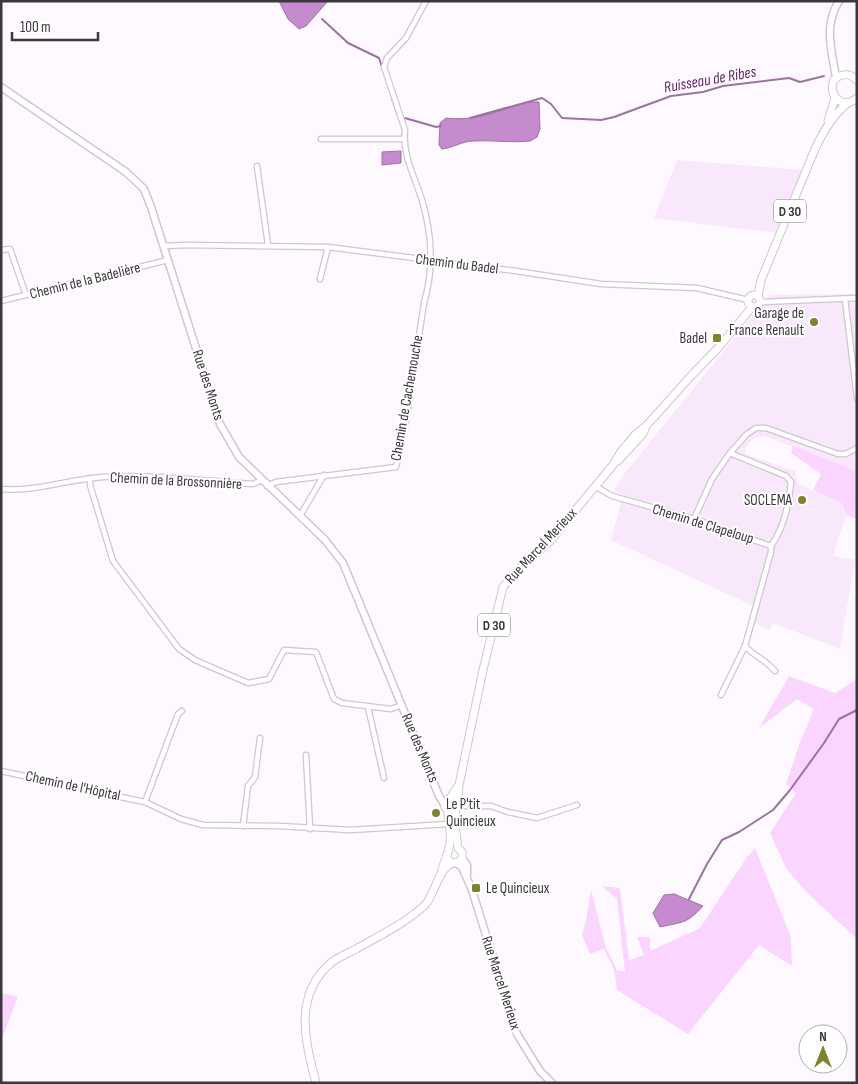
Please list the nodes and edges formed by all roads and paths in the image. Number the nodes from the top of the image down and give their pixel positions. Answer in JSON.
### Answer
{"nodes":[{"id":1,"x":426,"y":1,"type":"edge"},
{"id":2,"x":838,"y":1,"type":"edge"},
{"id":3,"x":830,"y":54,"type":"junction"},
{"id":4,"x":853,"y":76,"type":"edge"},
{"id":5,"x":836,"y":78,"type":"junction"},
{"id":6,"x":1,"y":87,"type":"edge"},
{"id":7,"x":835,"y":98,"type":"junction"},
{"id":8,"x":857,"y":98,"type":"edge"},
{"id":9,"x":848,"y":103,"type":"junction"},
{"id":10,"x":826,"y":128,"type":"junction"},
{"id":11,"x":321,"y":139,"type":"dead end"},
{"id":12,"x":404,"y":139,"type":"junction"},
{"id":13,"x":257,"y":166,"type":"dead end"},
{"id":14,"x":164,"y":246,"type":"junction"},
{"id":15,"x":268,"y":246,"type":"junction"},
{"id":16,"x":328,"y":247,"type":"junction"},
{"id":17,"x":1,"y":250,"type":"edge"},
{"id":18,"x":168,"y":260,"type":"junction"},
{"id":19,"x":431,"y":261,"type":"junction"},
{"id":20,"x":320,"y":279,"type":"dead end"},
{"id":21,"x":26,"y":295,"type":"junction"},
{"id":22,"x":857,"y":298,"type":"edge"},
{"id":23,"x":759,"y":299,"type":"junction"},
{"id":24,"x":845,"y":299,"type":"junction"},
{"id":25,"x":748,"y":300,"type":"junction"},
{"id":26,"x":1,"y":301,"type":"edge"},
{"id":27,"x":752,"y":307,"type":"junction"},
{"id":28,"x":854,"y":354,"type":"edge"},
{"id":29,"x":857,"y":398,"type":"edge"},
{"id":30,"x":857,"y":448,"type":"edge"},
{"id":31,"x":730,"y":453,"type":"junction"},
{"id":32,"x":324,"y":475,"type":"junction"},
{"id":33,"x":90,"y":478,"type":"junction"},
{"id":34,"x":262,"y":480,"type":"junction"},
{"id":35,"x":268,"y":486,"type":"junction"},
{"id":36,"x":595,"y":486,"type":"junction"},
{"id":37,"x":1,"y":489,"type":"edge"},
{"id":38,"x":300,"y":516,"type":"junction"},
{"id":39,"x":694,"y":519,"type":"junction"},
{"id":40,"x":771,"y":546,"type":"junction"},
{"id":41,"x":745,"y":646,"type":"junction"},
{"id":42,"x":284,"y":650,"type":"joint"},
{"id":43,"x":775,"y":671,"type":"dead end"},
{"id":44,"x":721,"y":695,"type":"dead end"},
{"id":45,"x":402,"y":705,"type":"junction"},
{"id":46,"x":368,"y":707,"type":"junction"},
{"id":47,"x":182,"y":711,"type":"dead end"},
{"id":48,"x":260,"y":738,"type":"dead end"},
{"id":49,"x":306,"y":755,"type":"dead end"},
{"id":50,"x":1,"y":771,"type":"edge"},
{"id":51,"x":384,"y":778,"type":"dead end"},
{"id":52,"x":145,"y":802,"type":"junction"},
{"id":53,"x":452,"y":804,"type":"junction"},
{"id":54,"x":577,"y":805,"type":"dead end"},
{"id":55,"x":449,"y":824,"type":"junction"},
{"id":56,"x":243,"y":826,"type":"junction"},
{"id":57,"x":310,"y":829,"type":"junction"},
{"id":58,"x":458,"y":848,"type":"junction"},
{"id":59,"x":448,"y":853,"type":"junction"},
{"id":60,"x":462,"y":858,"type":"junction"},
{"id":61,"x":454,"y":863,"type":"junction"},
{"id":62,"x":441,"y":875,"type":"junction"},
{"id":63,"x":467,"y":876,"type":"junction"},
{"id":64,"x":316,"y":1083,"type":"edge"},
{"id":65,"x":552,"y":1083,"type":"edge"}],
"edges":[{"from":1,"to":12,"type":"street"},
{"from":2,"to":3,"type":"street"},
{"from":3,"to":4,"type":"street"},
{"from":3,"to":5,"type":"street"},
{"from":4,"to":5,"type":"main road"},
{"from":5,"to":7,"type":"main road"},
{"from":6,"to":14,"type":"street","name":"Rue des Monts"},
{"from":7,"to":9,"type":"main road"},
{"from":7,"to":10,"type":"main road","number":"D 30"},
{"from":8,"to":9,"type":"main road"},
{"from":9,"to":10,"type":"main road","number":"D 30"},
{"from":10,"to":23,"type":"main road","number":"D 30"},
{"from":11,"to":12,"type":"street"},
{"from":12,"to":19,"type":"street"},
{"from":13,"to":15,"type":"street"},
{"from":14,"to":15,"type":"street","name":"Chemin du Badel"},
{"from":14,"to":18,"type":"street","name":"Rue des Monts"},
{"from":15,"to":16,"type":"street","name":"Chemin du Badel"},
{"from":16,"to":19,"type":"street","name":"Chemin du Badel"},
{"from":16,"to":20,"type":"street"},
{"from":17,"to":21,"type":"street"},
{"from":18,"to":21,"type":"street","name":"Chemin de la Badelière"},
{"from":18,"to":34,"type":"street","name":"Rue des Monts"},
{"from":19,"to":25,"type":"street","name":"Chemin du Badel"},
{"from":19,"to":32,"type":"street","name":"Chemin de Cachemouche"},
{"from":21,"to":26,"type":"street","name":"Chemin de la Badelière"},
{"from":22,"to":24,"type":"street"},
{"from":23,"to":24,"type":"street"},
{"from":23,"to":25,"type":"main road"},
{"from":23,"to":27,"type":"main road"},
{"from":24,"to":28,"type":"street"},
{"from":25,"to":27,"type":"main road"},
{"from":27,"to":36,"type":"main road","name":"Rue Marcel Merieux","number":"D 30"},
{"from":28,"to":29,"type":"street"},
{"from":30,"to":31,"type":"street"},
{"from":31,"to":39,"type":"street"},
{"from":31,"to":40,"type":"street"},
{"from":32,"to":35,"type":"street","name":"Chemin de Cachemouche"},
{"from":32,"to":38,"type":"street"},
{"from":33,"to":34,"type":"street","name":"Chemin de la Brossonnière"},
{"from":33,"to":37,"type":"street","name":"Chemin de la Brossonnière"},
{"from":33,"to":42,"type":"street","name":"Chemin de la Brossonnière"},
{"from":34,"to":35,"type":"street","name":"Rue des Monts"},
{"from":35,"to":38,"type":"street","name":"Rue des Monts"},
{"from":36,"to":39,"type":"street","name":"Chemin de Clapeloup"},
{"from":36,"to":53,"type":"main road","name":"Rue Marcel Merieux","number":"D 30"},
{"from":38,"to":45,"type":"street","name":"Rue des Monts"},
{"from":39,"to":40,"type":"street","name":"Chemin de Clapeloup"},
{"from":40,"to":41,"type":"street","name":"Chemin de Clapeloup"},
{"from":41,"to":43,"type":"street"},
{"from":41,"to":44,"type":"street","name":"Chemin de Clapeloup"},
{"from":42,"to":46,"type":"street","name":"Rue des Monts"},
{"from":45,"to":46,"type":"street","name":"Rue des Monts"},
{"from":45,"to":53,"type":"street","name":"Rue des Monts"},
{"from":46,"to":51,"type":"street"},
{"from":47,"to":52,"type":"street"},
{"from":48,"to":56,"type":"street"},
{"from":49,"to":57,"type":"street"},
{"from":50,"to":52,"type":"street","name":"Chemin de l'Hôpital"},
{"from":52,"to":56,"type":"street","name":"Chemin de l'Hôpital"},
{"from":53,"to":54,"type":"street"},
{"from":53,"to":55,"type":"main road","name":"Rue Marcel Merieux","number":"D 30"},
{"from":53,"to":58,"type":"main road","name":"Rue Marcel Merieux","number":"D 30"},
{"from":55,"to":57,"type":"street","name":"Chemin de l'Hôpital"},
{"from":55,"to":59,"type":"main road","name":"Rue Marcel Merieux","number":"D 30"},
{"from":56,"to":57,"type":"street","name":"Chemin de l'Hôpital"},
{"from":58,"to":59,"type":"main road"},
{"from":58,"to":60,"type":"main road"},
{"from":59,"to":61,"type":"main road"},
{"from":59,"to":62,"type":"main road","number":"D 30"},
{"from":60,"to":61,"type":"main road"},
{"from":60,"to":63,"type":"street","name":"Rue Marcel Merieux"},
{"from":61,"to":62,"type":"main road","number":"D 30"},
{"from":61,"to":63,"type":"street","name":"Rue Marcel Merieux"},
{"from":62,"to":64,"type":"main road","number":"D 30"},
{"from":63,"to":65,"type":"street","name":"Rue Marcel Merieux"}]}
